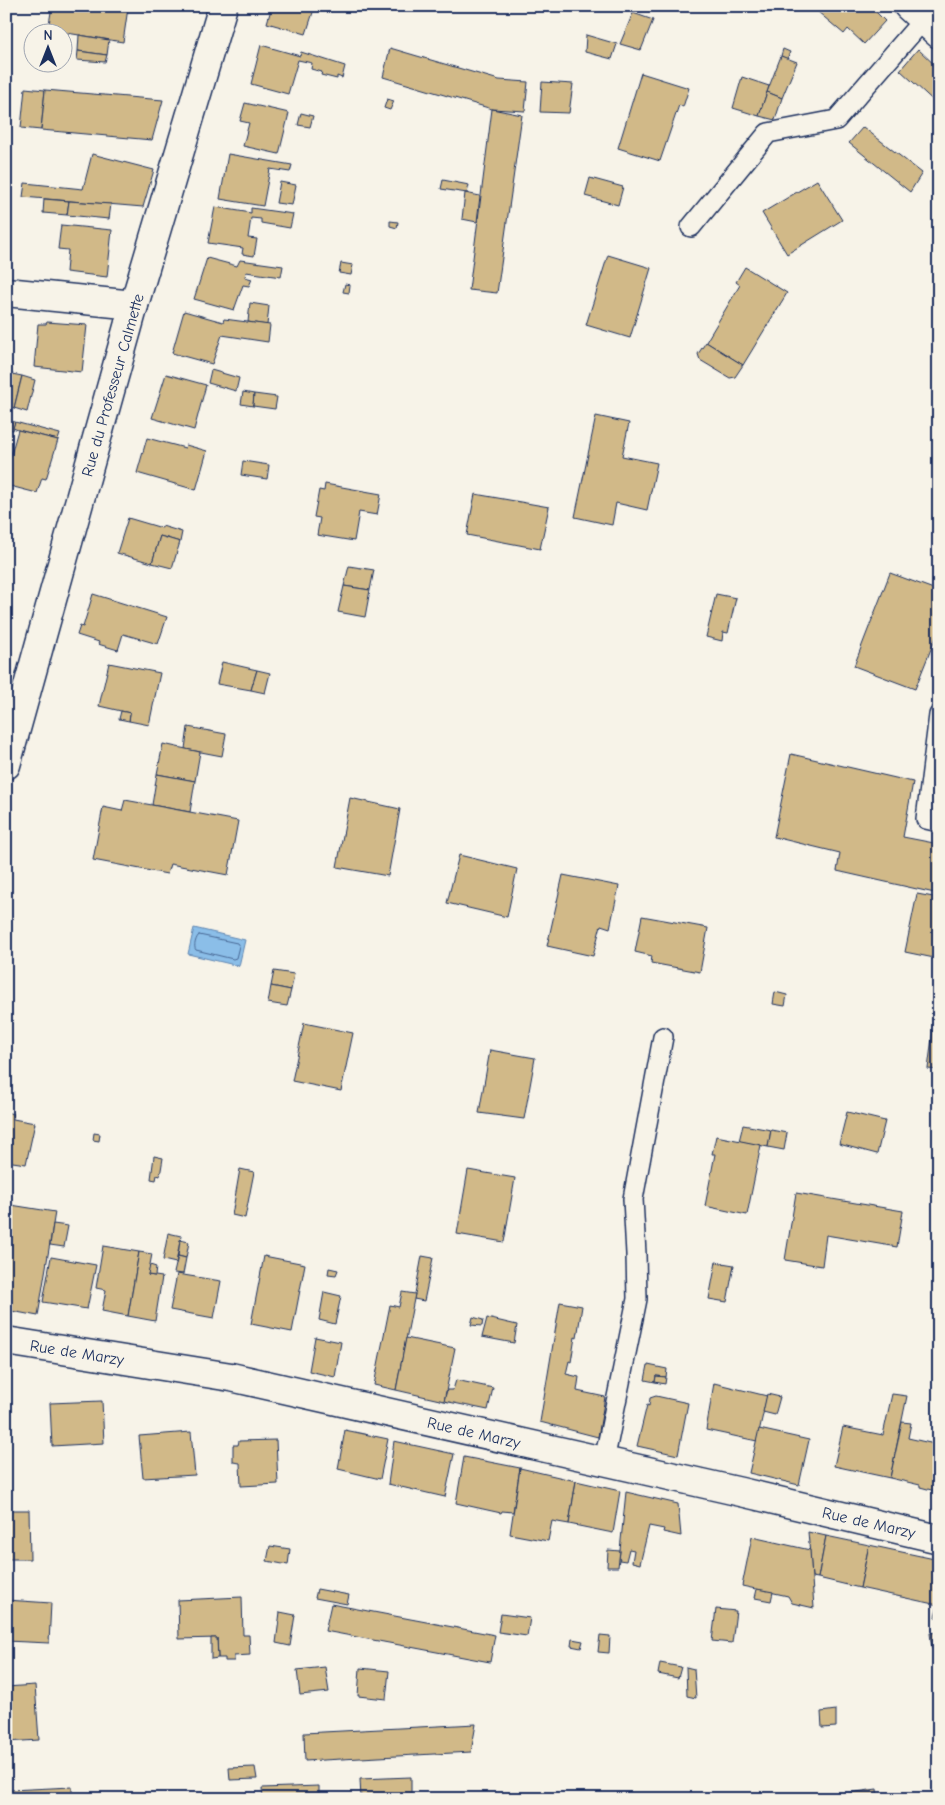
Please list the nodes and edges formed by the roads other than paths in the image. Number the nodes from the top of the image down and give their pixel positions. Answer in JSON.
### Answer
{"nodes":[{"id":1,"x":222,"y":6,"type":"edge"},
{"id":2,"x":923,"y":20,"type":"edge"},
{"id":3,"x":691,"y":227,"type":"dead end"},
{"id":4,"x":6,"y":292,"type":"edge"},
{"id":5,"x":134,"y":305,"type":"junction"},
{"id":6,"x":939,"y":715,"type":"edge"},
{"id":7,"x":6,"y":765,"type":"edge"},
{"id":8,"x":939,"y":822,"type":"edge"},
{"id":9,"x":663,"y":1037,"type":"dead end"},
{"id":10,"x":6,"y":1340,"type":"edge"},
{"id":11,"x":604,"y":1461,"type":"junction"},
{"id":12,"x":939,"y":1539,"type":"edge"}],
"edges":[{"from":1,"to":5,"type":"main road","name":"Rue du Professeur Calmette"},
{"from":2,"to":3,"type":"lane"},
{"from":4,"to":5,"type":"main road"},
{"from":5,"to":7,"type":"main road","name":"Rue du Professeur Calmette"},
{"from":6,"to":8,"type":"lane"},
{"from":9,"to":11,"type":"lane"},
{"from":10,"to":11,"type":"main road","name":"Rue de Marzy"},
{"from":11,"to":12,"type":"main road","name":"Rue de Marzy"}]}
